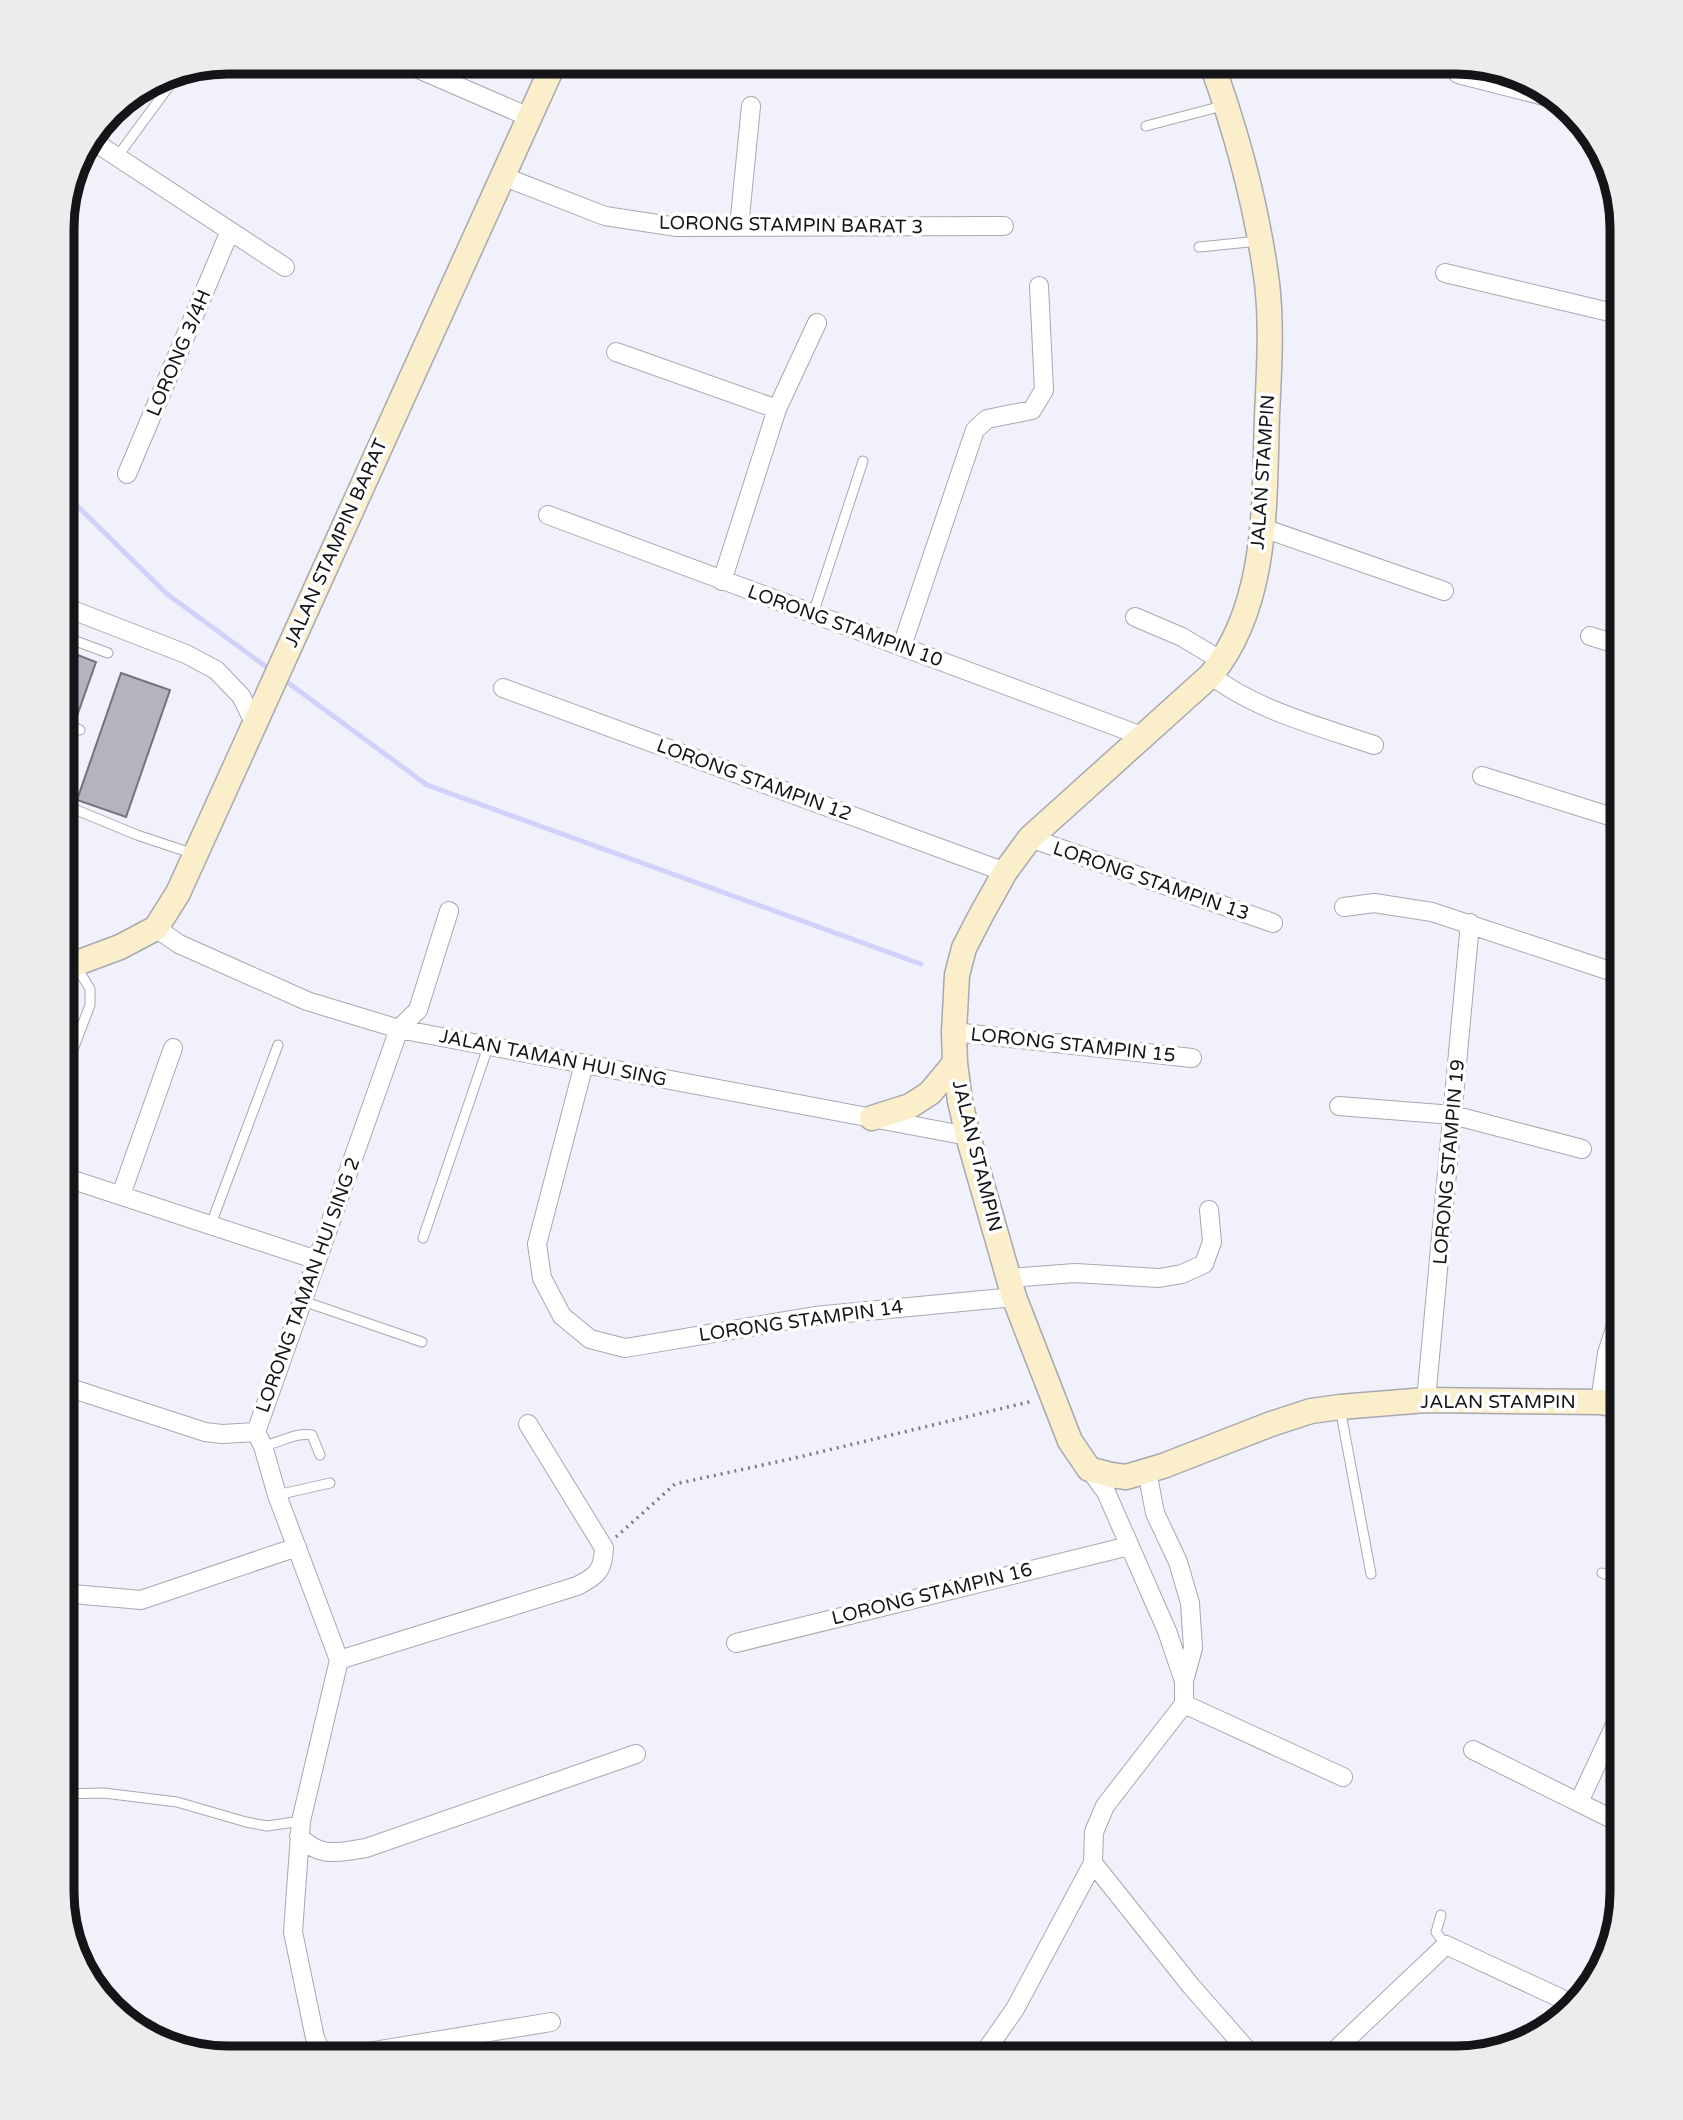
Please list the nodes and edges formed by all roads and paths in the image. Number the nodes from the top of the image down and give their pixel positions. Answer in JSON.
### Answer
{"nodes":[{"id":1,"x":430,"y":74,"type":"edge"},
{"id":2,"x":549,"y":74,"type":"edge"},
{"id":3,"x":1216,"y":74,"type":"edge"},
{"id":4,"x":1458,"y":74,"type":"dead end"},
{"id":5,"x":171,"y":84,"type":"edge"},
{"id":6,"x":1529,"y":92,"type":"edge"},
{"id":7,"x":1227,"y":104,"type":"junction"},
{"id":8,"x":751,"y":106,"type":"dead end"},
{"id":9,"x":529,"y":117,"type":"junction"},
{"id":10,"x":1146,"y":126,"type":"dead end"},
{"id":11,"x":98,"y":144,"type":"edge"},
{"id":12,"x":117,"y":157,"type":"junction"},
{"id":13,"x":502,"y":176,"type":"junction"},
{"id":14,"x":1004,"y":226,"type":"dead end"},
{"id":15,"x":739,"y":227,"type":"junction"},
{"id":16,"x":230,"y":231,"type":"junction"},
{"id":17,"x":1259,"y":241,"type":"junction"},
{"id":18,"x":1199,"y":247,"type":"dead end"},
{"id":19,"x":285,"y":267,"type":"dead end"},
{"id":20,"x":1445,"y":273,"type":"dead end"},
{"id":21,"x":1039,"y":286,"type":"dead end"},
{"id":22,"x":1610,"y":312,"type":"edge"},
{"id":23,"x":817,"y":323,"type":"dead end"},
{"id":24,"x":616,"y":352,"type":"dead end"},
{"id":25,"x":777,"y":409,"type":"junction"},
{"id":26,"x":863,"y":461,"type":"dead end"},
{"id":27,"x":127,"y":474,"type":"dead end"},
{"id":28,"x":548,"y":515,"type":"dead end"},
{"id":29,"x":1263,"y":528,"type":"junction"},
{"id":30,"x":722,"y":581,"type":"junction"},
{"id":31,"x":1444,"y":591,"type":"dead end"},
{"id":32,"x":74,"y":611,"type":"edge"},
{"id":33,"x":814,"y":614,"type":"junction"},
{"id":34,"x":1135,"y":617,"type":"dead end"},
{"id":35,"x":1590,"y":636,"type":"dead end"},
{"id":36,"x":74,"y":640,"type":"edge"},
{"id":37,"x":1610,"y":642,"type":"edge"},
{"id":38,"x":902,"y":646,"type":"junction"},
{"id":39,"x":108,"y":653,"type":"dead end"},
{"id":40,"x":1216,"y":668,"type":"junction"},
{"id":41,"x":503,"y":688,"type":"dead end"},
{"id":42,"x":255,"y":724,"type":"junction"},
{"id":43,"x":74,"y":728,"type":"edge"},
{"id":44,"x":80,"y":730,"type":"dead end"},
{"id":45,"x":1142,"y":736,"type":"junction"},
{"id":46,"x":1374,"y":745,"type":"dead end"},
{"id":47,"x":1482,"y":776,"type":"dead end"},
{"id":48,"x":74,"y":809,"type":"edge"},
{"id":49,"x":1610,"y":816,"type":"edge"},
{"id":50,"x":1030,"y":838,"type":"junction"},
{"id":51,"x":195,"y":855,"type":"junction"},
{"id":52,"x":1005,"y":872,"type":"junction"},
{"id":53,"x":1344,"y":907,"type":"dead end"},
{"id":54,"x":449,"y":911,"type":"dead end"},
{"id":55,"x":1273,"y":923,"type":"dead end"},
{"id":56,"x":1470,"y":923,"type":"junction"},
{"id":57,"x":156,"y":928,"type":"junction"},
{"id":58,"x":74,"y":965,"type":"edge"},
{"id":59,"x":1610,"y":971,"type":"edge"},
{"id":60,"x":74,"y":973,"type":"edge"},
{"id":61,"x":399,"y":1029,"type":"junction"},
{"id":62,"x":954,"y":1032,"type":"junction"},
{"id":63,"x":278,"y":1045,"type":"dead end"},
{"id":64,"x":74,"y":1047,"type":"edge"},
{"id":65,"x":488,"y":1047,"type":"junction"},
{"id":66,"x":173,"y":1048,"type":"dead end"},
{"id":67,"x":1192,"y":1058,"type":"dead end"},
{"id":68,"x":584,"y":1063,"type":"junction"},
{"id":69,"x":955,"y":1063,"type":"junction"},
{"id":70,"x":1339,"y":1106,"type":"dead end"},
{"id":71,"x":1454,"y":1115,"type":"junction"},
{"id":72,"x":872,"y":1118,"type":"junction"},
{"id":73,"x":968,"y":1136,"type":"junction"},
{"id":74,"x":1582,"y":1149,"type":"dead end"},
{"id":75,"x":74,"y":1181,"type":"edge"},
{"id":76,"x":121,"y":1195,"type":"junction"},
{"id":77,"x":1209,"y":1210,"type":"dead end"},
{"id":78,"x":211,"y":1224,"type":"junction"},
{"id":79,"x":423,"y":1238,"type":"dead end"},
{"id":80,"x":317,"y":1260,"type":"junction"},
{"id":81,"x":1012,"y":1288,"type":"junction"},
{"id":82,"x":303,"y":1301,"type":"junction"},
{"id":83,"x":422,"y":1342,"type":"dead end"},
{"id":84,"x":1610,"y":1344,"type":"edge"},
{"id":85,"x":74,"y":1389,"type":"edge"},
{"id":86,"x":1610,"y":1390,"type":"edge"},
{"id":87,"x":1053,"y":1397,"type":"junction"},
{"id":88,"x":1426,"y":1400,"type":"junction"},
{"id":89,"x":1610,"y":1403,"type":"edge"},
{"id":90,"x":1340,"y":1407,"type":"junction"},
{"id":91,"x":528,"y":1424,"type":"dead end"},
{"id":92,"x":260,"y":1439,"type":"junction"},
{"id":93,"x":320,"y":1455,"type":"dead end"},
{"id":94,"x":1089,"y":1469,"type":"junction"},
{"id":95,"x":1147,"y":1471,"type":"junction"},
{"id":96,"x":330,"y":1483,"type":"dead end"},
{"id":97,"x":277,"y":1495,"type":"junction"},
{"id":98,"x":1129,"y":1546,"type":"junction"},
{"id":99,"x":297,"y":1547,"type":"junction"},
{"id":100,"x":604,"y":1548,"type":"junction"},
{"id":101,"x":1602,"y":1573,"type":"dead end"},
{"id":102,"x":1371,"y":1574,"type":"dead end"},
{"id":103,"x":1610,"y":1576,"type":"edge"},
{"id":104,"x":74,"y":1594,"type":"edge"},
{"id":105,"x":736,"y":1643,"type":"dead end"},
{"id":106,"x":339,"y":1660,"type":"junction"},
{"id":107,"x":1184,"y":1681,"type":"junction"},
{"id":108,"x":1184,"y":1704,"type":"junction"},
{"id":109,"x":1610,"y":1736,"type":"edge"},
{"id":110,"x":1473,"y":1750,"type":"dead end"},
{"id":111,"x":635,"y":1754,"type":"dead end"},
{"id":112,"x":1343,"y":1776,"type":"dead end"},
{"id":113,"x":74,"y":1794,"type":"edge"},
{"id":114,"x":1579,"y":1802,"type":"junction"},
{"id":115,"x":1610,"y":1818,"type":"edge"},
{"id":116,"x":300,"y":1828,"type":"junction"},
{"id":117,"x":1093,"y":1863,"type":"junction"},
{"id":118,"x":1441,"y":1914,"type":"dead end"},
{"id":119,"x":1447,"y":1945,"type":"junction"},
{"id":120,"x":1565,"y":2000,"type":"edge"},
{"id":121,"x":551,"y":2022,"type":"dead end"},
{"id":122,"x":318,"y":2046,"type":"edge"},
{"id":123,"x":409,"y":2046,"type":"edge"},
{"id":124,"x":989,"y":2046,"type":"edge"},
{"id":125,"x":1244,"y":2046,"type":"edge"},
{"id":126,"x":1340,"y":2046,"type":"edge"}],
"edges":[{"from":1,"to":9,"type":"street"},
{"from":2,"to":9,"type":"street","name":"JALAN STAMPIN BARAT"},
{"from":3,"to":7,"type":"street","name":"JALAN STAMPIN"},
{"from":4,"to":6,"type":"street"},
{"from":5,"to":12,"type":"lane"},
{"from":7,"to":10,"type":"lane"},
{"from":7,"to":17,"type":"street","name":"JALAN STAMPIN"},
{"from":8,"to":15,"type":"street"},
{"from":9,"to":13,"type":"street","name":"JALAN STAMPIN BARAT"},
{"from":11,"to":12,"type":"street"},
{"from":12,"to":16,"type":"street"},
{"from":13,"to":15,"type":"street","name":"LORONG STAMPIN BARAT 3"},
{"from":13,"to":42,"type":"street","name":"JALAN STAMPIN BARAT"},
{"from":14,"to":15,"type":"street","name":"LORONG STAMPIN BARAT 3"},
{"from":16,"to":19,"type":"street"},
{"from":16,"to":27,"type":"street","name":"LORONG 3/4H"},
{"from":17,"to":18,"type":"lane"},
{"from":17,"to":29,"type":"street","name":"JALAN STAMPIN"},
{"from":20,"to":22,"type":"street"},
{"from":21,"to":38,"type":"street"},
{"from":23,"to":25,"type":"street"},
{"from":24,"to":25,"type":"street"},
{"from":25,"to":30,"type":"street"},
{"from":26,"to":33,"type":"lane"},
{"from":28,"to":30,"type":"street","name":"LORONG STAMPIN 10"},
{"from":29,"to":31,"type":"street"},
{"from":29,"to":40,"type":"street","name":"JALAN STAMPIN"},
{"from":30,"to":33,"type":"street","name":"LORONG STAMPIN 10"},
{"from":32,"to":42,"type":"street"},
{"from":33,"to":38,"type":"street","name":"LORONG STAMPIN 10"},
{"from":34,"to":40,"type":"street"},
{"from":35,"to":37,"type":"street"},
{"from":36,"to":39,"type":"lane"},
{"from":38,"to":45,"type":"street","name":"LORONG STAMPIN 10"},
{"from":40,"to":45,"type":"street","name":"JALAN STAMPIN"},
{"from":40,"to":46,"type":"street"},
{"from":41,"to":52,"type":"street","name":"LORONG STAMPIN 12"},
{"from":42,"to":51,"type":"street","name":"JALAN STAMPIN BARAT"},
{"from":43,"to":44,"type":"lane"},
{"from":45,"to":50,"type":"street","name":"JALAN STAMPIN"},
{"from":47,"to":49,"type":"street"},
{"from":48,"to":51,"type":"lane"},
{"from":50,"to":52,"type":"street","name":"JALAN STAMPIN"},
{"from":50,"to":55,"type":"street","name":"LORONG STAMPIN 13"},
{"from":51,"to":57,"type":"street","name":"JALAN STAMPIN BARAT"},
{"from":52,"to":62,"type":"street","name":"JALAN STAMPIN"},
{"from":53,"to":56,"type":"street"},
{"from":54,"to":61,"type":"street","name":"LORONG TAMAN HUI SING 2"},
{"from":56,"to":59,"type":"street"},
{"from":56,"to":71,"type":"street","name":"LORONG STAMPIN 19"},
{"from":57,"to":58,"type":"street"},
{"from":57,"to":61,"type":"street","name":"JALAN TAMAN HUI SING"},
{"from":60,"to":64,"type":"lane"},
{"from":61,"to":65,"type":"street","name":"JALAN TAMAN HUI SING"},
{"from":61,"to":80,"type":"street","name":"LORONG TAMAN HUI SING 2"},
{"from":62,"to":67,"type":"street","name":"LORONG STAMPIN 15"},
{"from":62,"to":69,"type":"street","name":"JALAN STAMPIN"},
{"from":63,"to":78,"type":"lane"},
{"from":65,"to":68,"type":"street","name":"JALAN TAMAN HUI SING"},
{"from":65,"to":79,"type":"lane"},
{"from":66,"to":76,"type":"street"},
{"from":68,"to":72,"type":"street","name":"JALAN TAMAN HUI SING"},
{"from":68,"to":81,"type":"street","name":"LORONG STAMPIN 14"},
{"from":69,"to":72,"type":"street"},
{"from":69,"to":73,"type":"street","name":"JALAN STAMPIN"},
{"from":70,"to":71,"type":"street"},
{"from":71,"to":74,"type":"street"},
{"from":71,"to":88,"type":"street","name":"LORONG STAMPIN 19"},
{"from":72,"to":73,"type":"street","name":"JALAN TAMAN HUI SING"},
{"from":73,"to":81,"type":"street","name":"JALAN STAMPIN"},
{"from":75,"to":76,"type":"street"},
{"from":76,"to":78,"type":"street"},
{"from":77,"to":81,"type":"street","name":"LORONG STAMPIN 14"},
{"from":78,"to":80,"type":"street"},
{"from":80,"to":82,"type":"street","name":"LORONG TAMAN HUI SING 2"},
{"from":81,"to":87,"type":"street","name":"JALAN STAMPIN"},
{"from":82,"to":83,"type":"lane"},
{"from":82,"to":92,"type":"street","name":"LORONG TAMAN HUI SING 2"},
{"from":84,"to":86,"type":"street"},
{"from":85,"to":92,"type":"street"},
{"from":87,"to":94,"type":"street","name":"JALAN STAMPIN"},
{"from":87,"to":100,"type":"path"},
{"from":88,"to":89,"type":"street","name":"JALAN STAMPIN"},
{"from":88,"to":90,"type":"street","name":"JALAN STAMPIN"},
{"from":90,"to":95,"type":"street","name":"JALAN STAMPIN"},
{"from":90,"to":102,"type":"lane"},
{"from":91,"to":100,"type":"street"},
{"from":92,"to":93,"type":"lane"},
{"from":92,"to":97,"type":"street"},
{"from":94,"to":95,"type":"street","name":"JALAN STAMPIN"},
{"from":94,"to":98,"type":"street"},
{"from":95,"to":107,"type":"street"},
{"from":96,"to":97,"type":"lane"},
{"from":97,"to":99,"type":"street"},
{"from":98,"to":105,"type":"street","name":"LORONG STAMPIN 16"},
{"from":98,"to":107,"type":"street"},
{"from":99,"to":104,"type":"street"},
{"from":99,"to":106,"type":"street"},
{"from":100,"to":106,"type":"street"},
{"from":101,"to":103,"type":"lane"},
{"from":106,"to":116,"type":"street"},
{"from":107,"to":108,"type":"street"},
{"from":108,"to":112,"type":"street"},
{"from":108,"to":117,"type":"street"},
{"from":109,"to":114,"type":"street"},
{"from":110,"to":114,"type":"street"},
{"from":111,"to":116,"type":"street"},
{"from":113,"to":116,"type":"lane"},
{"from":114,"to":115,"type":"street"},
{"from":116,"to":122,"type":"street"},
{"from":117,"to":124,"type":"street"},
{"from":117,"to":125,"type":"street"},
{"from":118,"to":119,"type":"lane"},
{"from":119,"to":120,"type":"street"},
{"from":119,"to":126,"type":"street"},
{"from":121,"to":123,"type":"street"}]}
